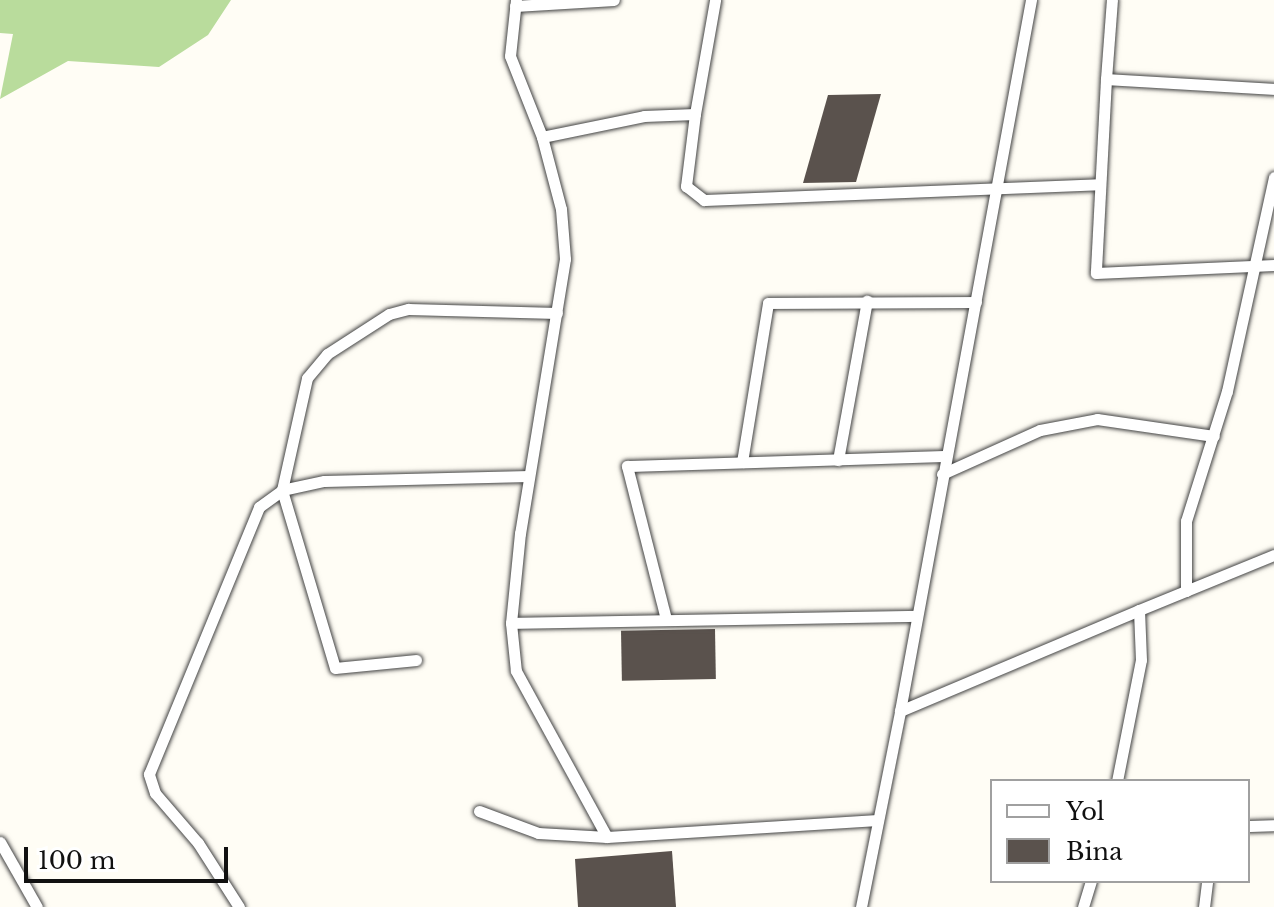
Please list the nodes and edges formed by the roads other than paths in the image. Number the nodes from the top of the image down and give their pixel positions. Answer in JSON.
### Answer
{"nodes":[{"id":1,"x":614,"y":0,"type":"edge"},
{"id":2,"x":715,"y":0,"type":"edge"},
{"id":3,"x":1031,"y":0,"type":"edge"},
{"id":4,"x":1112,"y":0,"type":"edge"},
{"id":5,"x":515,"y":3,"type":"edge"},
{"id":6,"x":1106,"y":79,"type":"junction"},
{"id":7,"x":1274,"y":89,"type":"edge"},
{"id":8,"x":695,"y":114,"type":"junction"},
{"id":9,"x":542,"y":137,"type":"junction"},
{"id":10,"x":1274,"y":177,"type":"edge"},
{"id":11,"x":1100,"y":184,"type":"junction"},
{"id":12,"x":998,"y":187,"type":"junction"},
{"id":13,"x":1274,"y":265,"type":"edge"},
{"id":14,"x":1251,"y":266,"type":"junction"},
{"id":15,"x":867,"y":301,"type":"junction"},
{"id":16,"x":976,"y":302,"type":"junction"},
{"id":17,"x":557,"y":313,"type":"junction"},
{"id":18,"x":1214,"y":436,"type":"junction"},
{"id":19,"x":946,"y":456,"type":"junction"},
{"id":20,"x":838,"y":460,"type":"junction"},
{"id":21,"x":742,"y":462,"type":"junction"},
{"id":22,"x":942,"y":474,"type":"junction"},
{"id":23,"x":529,"y":476,"type":"junction"},
{"id":24,"x":282,"y":490,"type":"junction"},
{"id":25,"x":1274,"y":555,"type":"edge"},
{"id":26,"x":1186,"y":591,"type":"junction"},
{"id":27,"x":1139,"y":610,"type":"junction"},
{"id":28,"x":916,"y":616,"type":"junction"},
{"id":29,"x":666,"y":619,"type":"junction"},
{"id":30,"x":511,"y":623,"type":"junction"},
{"id":31,"x":416,"y":660,"type":"dead end"},
{"id":32,"x":900,"y":711,"type":"junction"},
{"id":33,"x":1117,"y":779,"type":"edge"},
{"id":34,"x":479,"y":811,"type":"dead end"},
{"id":35,"x":877,"y":820,"type":"junction"},
{"id":36,"x":1274,"y":825,"type":"edge"},
{"id":37,"x":1250,"y":826,"type":"edge"},
{"id":38,"x":607,"y":837,"type":"junction"},
{"id":39,"x":0,"y":842,"type":"edge"},
{"id":40,"x":1090,"y":883,"type":"edge"},
{"id":41,"x":1207,"y":883,"type":"edge"},
{"id":42,"x":37,"y":907,"type":"edge"},
{"id":43,"x":239,"y":907,"type":"edge"},
{"id":44,"x":861,"y":907,"type":"edge"},
{"id":45,"x":1083,"y":907,"type":"edge"},
{"id":46,"x":1204,"y":907,"type":"edge"}],
"edges":[{"from":1,"to":5,"type":"street"},
{"from":2,"to":8,"type":"street"},
{"from":3,"to":12,"type":"street"},
{"from":4,"to":6,"type":"street"},
{"from":5,"to":9,"type":"street"},
{"from":6,"to":7,"type":"street"},
{"from":6,"to":11,"type":"street"},
{"from":8,"to":9,"type":"street"},
{"from":8,"to":12,"type":"street"},
{"from":9,"to":17,"type":"street"},
{"from":10,"to":14,"type":"street"},
{"from":11,"to":12,"type":"street"},
{"from":11,"to":14,"type":"street"},
{"from":12,"to":16,"type":"street"},
{"from":13,"to":14,"type":"street"},
{"from":14,"to":18,"type":"street"},
{"from":15,"to":16,"type":"street"},
{"from":15,"to":20,"type":"street"},
{"from":15,"to":21,"type":"street"},
{"from":16,"to":19,"type":"street"},
{"from":17,"to":23,"type":"street"},
{"from":17,"to":24,"type":"street"},
{"from":18,"to":22,"type":"street"},
{"from":18,"to":26,"type":"street"},
{"from":19,"to":20,"type":"street"},
{"from":19,"to":22,"type":"street"},
{"from":20,"to":21,"type":"street"},
{"from":21,"to":29,"type":"street"},
{"from":22,"to":28,"type":"street"},
{"from":23,"to":24,"type":"street"},
{"from":23,"to":30,"type":"street"},
{"from":24,"to":31,"type":"street"},
{"from":24,"to":43,"type":"street"},
{"from":25,"to":26,"type":"street"},
{"from":26,"to":27,"type":"street"},
{"from":27,"to":32,"type":"street"},
{"from":27,"to":33,"type":"street"},
{"from":28,"to":29,"type":"street"},
{"from":28,"to":32,"type":"street"},
{"from":29,"to":30,"type":"street"},
{"from":30,"to":38,"type":"street"},
{"from":32,"to":35,"type":"street"},
{"from":34,"to":38,"type":"street"},
{"from":35,"to":38,"type":"street"},
{"from":35,"to":44,"type":"street"},
{"from":36,"to":37,"type":"street"},
{"from":39,"to":42,"type":"street"},
{"from":40,"to":45,"type":"street"},
{"from":41,"to":46,"type":"street"}]}
